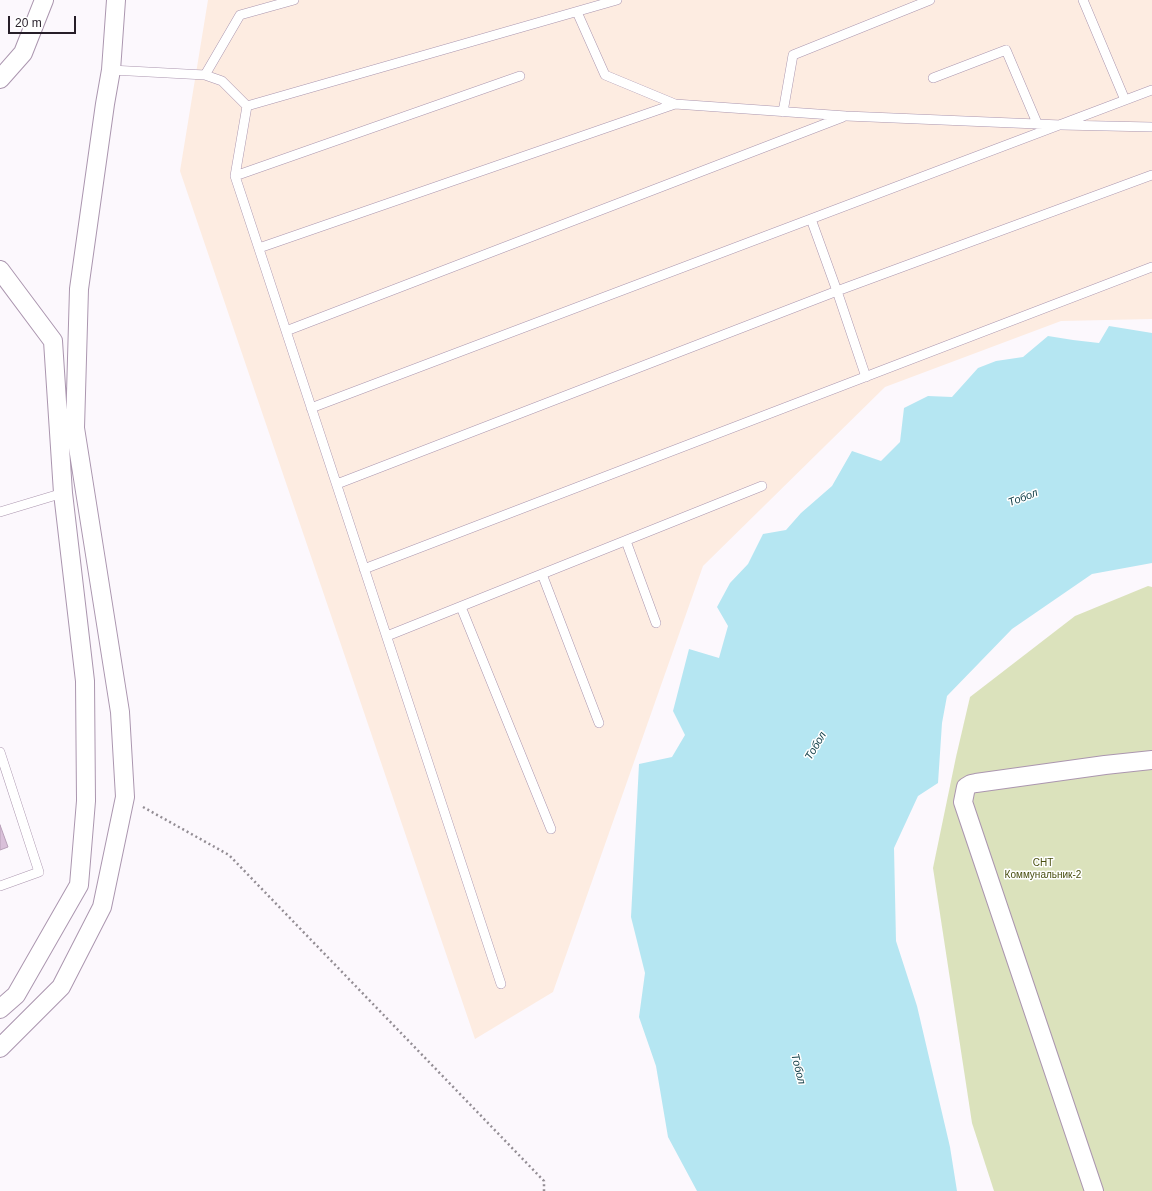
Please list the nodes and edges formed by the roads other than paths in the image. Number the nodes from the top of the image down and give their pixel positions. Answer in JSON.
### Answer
{"nodes":[{"id":1,"x":44,"y":0,"type":"edge"},
{"id":2,"x":116,"y":0,"type":"edge"},
{"id":3,"x":294,"y":0,"type":"edge"},
{"id":4,"x":617,"y":0,"type":"edge"},
{"id":5,"x":930,"y":0,"type":"edge"},
{"id":6,"x":1083,"y":0,"type":"edge"},
{"id":7,"x":577,"y":12,"type":"junction"},
{"id":8,"x":111,"y":70,"type":"junction"},
{"id":9,"x":205,"y":75,"type":"junction"},
{"id":10,"x":520,"y":76,"type":"dead end"},
{"id":11,"x":933,"y":78,"type":"dead end"},
{"id":12,"x":0,"y":79,"type":"edge"},
{"id":13,"x":1152,"y":90,"type":"edge"},
{"id":14,"x":1125,"y":100,"type":"junction"},
{"id":15,"x":675,"y":104,"type":"junction"},
{"id":16,"x":246,"y":106,"type":"junction"},
{"id":17,"x":782,"y":112,"type":"junction"},
{"id":18,"x":846,"y":116,"type":"junction"},
{"id":19,"x":1037,"y":124,"type":"junction"},
{"id":20,"x":1061,"y":125,"type":"junction"},
{"id":21,"x":1152,"y":127,"type":"edge"},
{"id":22,"x":1152,"y":175,"type":"edge"},
{"id":23,"x":236,"y":176,"type":"junction"},
{"id":24,"x":811,"y":219,"type":"junction"},
{"id":25,"x":259,"y":248,"type":"junction"},
{"id":26,"x":1152,"y":267,"type":"edge"},
{"id":27,"x":0,"y":270,"type":"edge"},
{"id":28,"x":837,"y":291,"type":"junction"},
{"id":29,"x":286,"y":331,"type":"junction"},
{"id":30,"x":866,"y":377,"type":"junction"},
{"id":31,"x":312,"y":408,"type":"junction"},
{"id":32,"x":337,"y":484,"type":"junction"},
{"id":33,"x":762,"y":486,"type":"dead end"},
{"id":34,"x":63,"y":493,"type":"junction"},
{"id":35,"x":0,"y":512,"type":"edge"},
{"id":36,"x":626,"y":541,"type":"junction"},
{"id":37,"x":364,"y":569,"type":"junction"},
{"id":38,"x":542,"y":574,"type":"junction"},
{"id":39,"x":461,"y":607,"type":"junction"},
{"id":40,"x":656,"y":623,"type":"dead end"},
{"id":41,"x":387,"y":636,"type":"junction"},
{"id":42,"x":599,"y":723,"type":"dead end"},
{"id":43,"x":0,"y":752,"type":"edge"},
{"id":44,"x":1152,"y":760,"type":"edge"},
{"id":45,"x":551,"y":829,"type":"dead end"},
{"id":46,"x":0,"y":886,"type":"edge"},
{"id":47,"x":501,"y":984,"type":"dead end"},
{"id":48,"x":0,"y":1009,"type":"edge"},
{"id":49,"x":0,"y":1048,"type":"edge"},
{"id":50,"x":1094,"y":1191,"type":"edge"}],
"edges":[{"from":1,"to":12,"type":"street"},
{"from":2,"to":8,"type":"street"},
{"from":3,"to":9,"type":"lane"},
{"from":4,"to":7,"type":"lane"},
{"from":5,"to":17,"type":"lane"},
{"from":6,"to":14,"type":"lane"},
{"from":7,"to":15,"type":"lane"},
{"from":7,"to":16,"type":"lane"},
{"from":8,"to":9,"type":"lane"},
{"from":8,"to":49,"type":"street"},
{"from":9,"to":16,"type":"lane"},
{"from":10,"to":23,"type":"lane"},
{"from":11,"to":19,"type":"lane"},
{"from":13,"to":14,"type":"lane"},
{"from":14,"to":20,"type":"lane"},
{"from":15,"to":17,"type":"lane"},
{"from":15,"to":25,"type":"lane"},
{"from":16,"to":23,"type":"lane"},
{"from":17,"to":18,"type":"lane"},
{"from":18,"to":19,"type":"lane"},
{"from":18,"to":29,"type":"lane"},
{"from":19,"to":20,"type":"lane"},
{"from":20,"to":21,"type":"lane"},
{"from":20,"to":24,"type":"lane"},
{"from":22,"to":28,"type":"lane"},
{"from":23,"to":25,"type":"lane"},
{"from":24,"to":28,"type":"lane"},
{"from":24,"to":31,"type":"lane"},
{"from":25,"to":29,"type":"lane"},
{"from":26,"to":30,"type":"lane"},
{"from":27,"to":34,"type":"street"},
{"from":28,"to":30,"type":"lane"},
{"from":28,"to":32,"type":"lane"},
{"from":29,"to":31,"type":"lane"},
{"from":30,"to":37,"type":"lane"},
{"from":31,"to":32,"type":"lane"},
{"from":32,"to":37,"type":"lane"},
{"from":33,"to":36,"type":"lane"},
{"from":34,"to":35,"type":"lane"},
{"from":34,"to":48,"type":"street"},
{"from":36,"to":38,"type":"lane"},
{"from":36,"to":40,"type":"lane"},
{"from":37,"to":41,"type":"lane"},
{"from":38,"to":39,"type":"lane"},
{"from":38,"to":42,"type":"lane"},
{"from":39,"to":41,"type":"lane"},
{"from":39,"to":45,"type":"lane"},
{"from":41,"to":47,"type":"lane"},
{"from":43,"to":46,"type":"lane"},
{"from":44,"to":50,"type":"street"}]}
